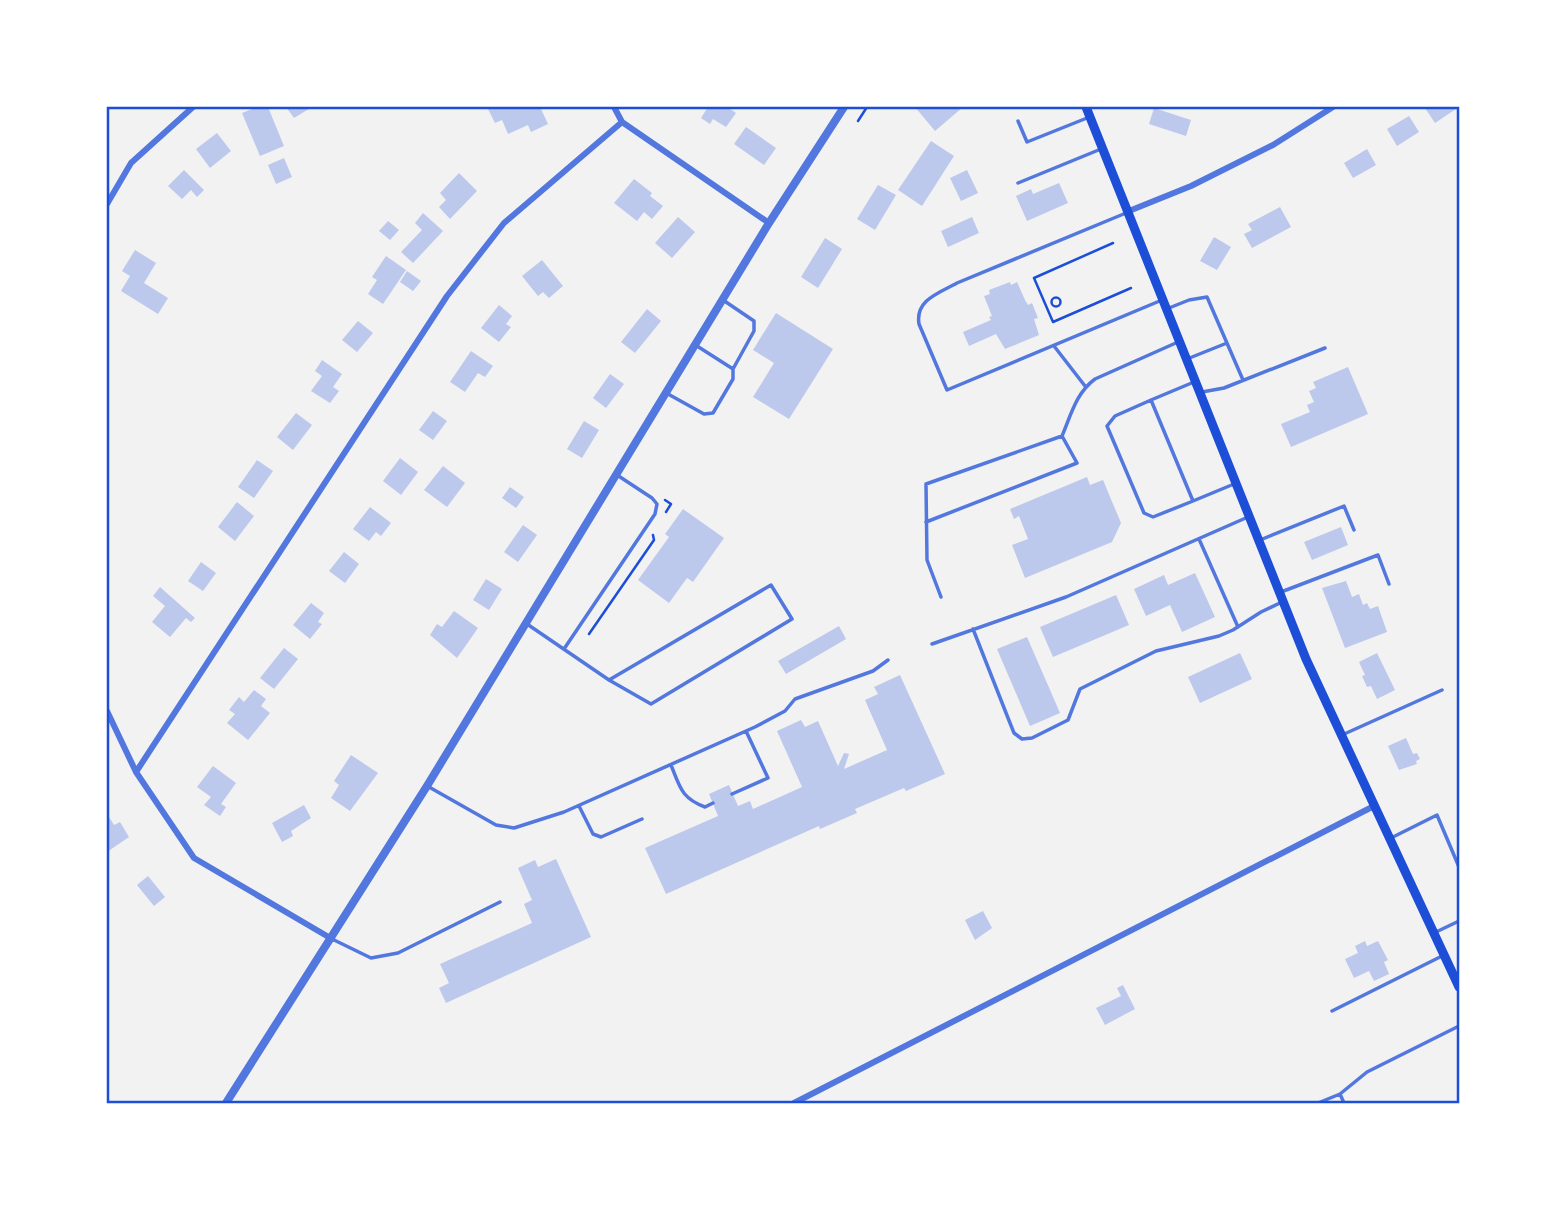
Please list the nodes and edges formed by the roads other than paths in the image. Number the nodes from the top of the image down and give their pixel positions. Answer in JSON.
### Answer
{"nodes":[{"id":1,"x":192,"y":107,"type":"edge"},
{"id":2,"x":614,"y":107,"type":"edge"},
{"id":3,"x":844,"y":107,"type":"edge"},
{"id":4,"x":1333,"y":107,"type":"edge"},
{"id":5,"x":1088,"y":112,"type":"edge"},
{"id":6,"x":1018,"y":121,"type":"dead end"},
{"id":7,"x":622,"y":122,"type":"junction"},
{"id":8,"x":1103,"y":148,"type":"junction"},
{"id":9,"x":1018,"y":183,"type":"dead end"},
{"id":10,"x":107,"y":204,"type":"edge"},
{"id":11,"x":1129,"y":211,"type":"junction"},
{"id":12,"x":769,"y":223,"type":"junction"},
{"id":13,"x":723,"y":300,"type":"junction"},
{"id":14,"x":1165,"y":304,"type":"junction"},
{"id":15,"x":1180,"y":341,"type":"junction"},
{"id":16,"x":1227,"y":343,"type":"junction"},
{"id":17,"x":696,"y":345,"type":"junction"},
{"id":18,"x":1054,"y":346,"type":"junction"},
{"id":19,"x":1325,"y":348,"type":"dead end"},
{"id":20,"x":1187,"y":359,"type":"junction"},
{"id":21,"x":733,"y":369,"type":"junction"},
{"id":22,"x":1243,"y":380,"type":"junction"},
{"id":23,"x":1196,"y":381,"type":"junction"},
{"id":24,"x":1085,"y":386,"type":"junction"},
{"id":25,"x":666,"y":393,"type":"junction"},
{"id":26,"x":1200,"y":393,"type":"junction"},
{"id":27,"x":1151,"y":400,"type":"junction"},
{"id":28,"x":1062,"y":436,"type":"junction"},
{"id":29,"x":617,"y":475,"type":"junction"},
{"id":30,"x":1235,"y":484,"type":"junction"},
{"id":31,"x":1193,"y":501,"type":"junction"},
{"id":32,"x":1248,"y":516,"type":"junction"},
{"id":33,"x":926,"y":522,"type":"junction"},
{"id":34,"x":1354,"y":530,"type":"dead end"},
{"id":35,"x":1199,"y":540,"type":"junction"},
{"id":36,"x":1258,"y":541,"type":"junction"},
{"id":37,"x":1389,"y":584,"type":"dead end"},
{"id":38,"x":941,"y":597,"type":"dead end"},
{"id":39,"x":1280,"y":597,"type":"junction"},
{"id":40,"x":526,"y":623,"type":"junction"},
{"id":41,"x":1238,"y":627,"type":"junction"},
{"id":42,"x":973,"y":629,"type":"junction"},
{"id":43,"x":932,"y":644,"type":"dead end"},
{"id":44,"x":564,"y":649,"type":"junction"},
{"id":45,"x":888,"y":660,"type":"dead end"},
{"id":46,"x":609,"y":680,"type":"junction"},
{"id":47,"x":1442,"y":690,"type":"dead end"},
{"id":48,"x":107,"y":710,"type":"edge"},
{"id":49,"x":746,"y":731,"type":"junction"},
{"id":50,"x":1342,"y":735,"type":"junction"},
{"id":51,"x":671,"y":765,"type":"junction"},
{"id":52,"x":136,"y":772,"type":"junction"},
{"id":53,"x":427,"y":786,"type":"junction"},
{"id":54,"x":732,"y":794,"type":"dead end"},
{"id":55,"x":713,"y":803,"type":"dead end"},
{"id":56,"x":579,"y":806,"type":"junction"},
{"id":57,"x":1374,"y":806,"type":"junction"},
{"id":58,"x":642,"y":819,"type":"dead end"},
{"id":59,"x":1390,"y":839,"type":"junction"},
{"id":60,"x":1459,"y":867,"type":"edge"},
{"id":61,"x":500,"y":902,"type":"dead end"},
{"id":62,"x":1459,"y":921,"type":"edge"},
{"id":63,"x":1434,"y":933,"type":"junction"},
{"id":64,"x":332,"y":939,"type":"junction"},
{"id":65,"x":1444,"y":955,"type":"junction"},
{"id":66,"x":1459,"y":987,"type":"edge"},
{"id":67,"x":1332,"y":1011,"type":"dead end"},
{"id":68,"x":1459,"y":1026,"type":"edge"},
{"id":69,"x":1340,"y":1094,"type":"junction"},
{"id":70,"x":226,"y":1103,"type":"edge"},
{"id":71,"x":794,"y":1103,"type":"edge"},
{"id":72,"x":1318,"y":1103,"type":"edge"},
{"id":73,"x":1344,"y":1103,"type":"edge"}],
"edges":[{"from":1,"to":10,"type":"street"},
{"from":2,"to":7,"type":"street"},
{"from":3,"to":12,"type":"street"},
{"from":4,"to":11,"type":"street"},
{"from":5,"to":6,"type":"lane"},
{"from":5,"to":8,"type":"main road"},
{"from":7,"to":12,"type":"street"},
{"from":7,"to":52,"type":"street"},
{"from":8,"to":9,"type":"lane"},
{"from":8,"to":11,"type":"main road"},
{"from":11,"to":14,"type":"main road"},
{"from":11,"to":18,"type":"lane"},
{"from":12,"to":13,"type":"street"},
{"from":13,"to":17,"type":"street"},
{"from":13,"to":21,"type":"lane"},
{"from":14,"to":15,"type":"main road"},
{"from":14,"to":16,"type":"lane"},
{"from":14,"to":18,"type":"lane"},
{"from":15,"to":20,"type":"main road"},
{"from":15,"to":24,"type":"lane"},
{"from":16,"to":20,"type":"lane"},
{"from":16,"to":22,"type":"lane"},
{"from":17,"to":21,"type":"lane"},
{"from":17,"to":25,"type":"street"},
{"from":18,"to":24,"type":"lane"},
{"from":19,"to":22,"type":"lane"},
{"from":20,"to":23,"type":"main road"},
{"from":21,"to":25,"type":"lane"},
{"from":22,"to":26,"type":"lane"},
{"from":23,"to":26,"type":"main road"},
{"from":23,"to":27,"type":"lane"},
{"from":24,"to":28,"type":"lane"},
{"from":25,"to":29,"type":"street"},
{"from":26,"to":30,"type":"main road"},
{"from":27,"to":31,"type":"lane"},
{"from":27,"to":31,"type":"lane"},
{"from":28,"to":33,"type":"lane"},
{"from":28,"to":33,"type":"lane"},
{"from":29,"to":40,"type":"street"},
{"from":29,"to":44,"type":"lane"},
{"from":30,"to":31,"type":"lane"},
{"from":30,"to":32,"type":"main road"},
{"from":32,"to":35,"type":"lane"},
{"from":32,"to":36,"type":"main road"},
{"from":33,"to":38,"type":"lane"},
{"from":34,"to":36,"type":"lane"},
{"from":35,"to":41,"type":"lane"},
{"from":35,"to":42,"type":"lane"},
{"from":36,"to":39,"type":"main road"},
{"from":37,"to":39,"type":"lane"},
{"from":39,"to":41,"type":"lane"},
{"from":39,"to":50,"type":"main road"},
{"from":40,"to":44,"type":"lane"},
{"from":40,"to":53,"type":"street"},
{"from":41,"to":42,"type":"lane"},
{"from":42,"to":43,"type":"lane"},
{"from":44,"to":46,"type":"lane"},
{"from":45,"to":49,"type":"lane"},
{"from":46,"to":46,"type":"lane"},
{"from":47,"to":50,"type":"lane"},
{"from":48,"to":52,"type":"street"},
{"from":49,"to":51,"type":"lane"},
{"from":49,"to":54,"type":"lane"},
{"from":50,"to":57,"type":"main road"},
{"from":51,"to":55,"type":"lane"},
{"from":51,"to":56,"type":"lane"},
{"from":52,"to":64,"type":"street"},
{"from":53,"to":56,"type":"lane"},
{"from":53,"to":64,"type":"street"},
{"from":56,"to":58,"type":"lane"},
{"from":57,"to":59,"type":"main road"},
{"from":57,"to":71,"type":"street"},
{"from":59,"to":60,"type":"lane"},
{"from":59,"to":63,"type":"main road"},
{"from":61,"to":64,"type":"lane"},
{"from":62,"to":63,"type":"lane"},
{"from":63,"to":65,"type":"main road"},
{"from":64,"to":70,"type":"street"},
{"from":65,"to":66,"type":"main road"},
{"from":65,"to":67,"type":"lane"},
{"from":68,"to":69,"type":"lane"},
{"from":69,"to":72,"type":"lane"},
{"from":69,"to":73,"type":"lane"}]}
